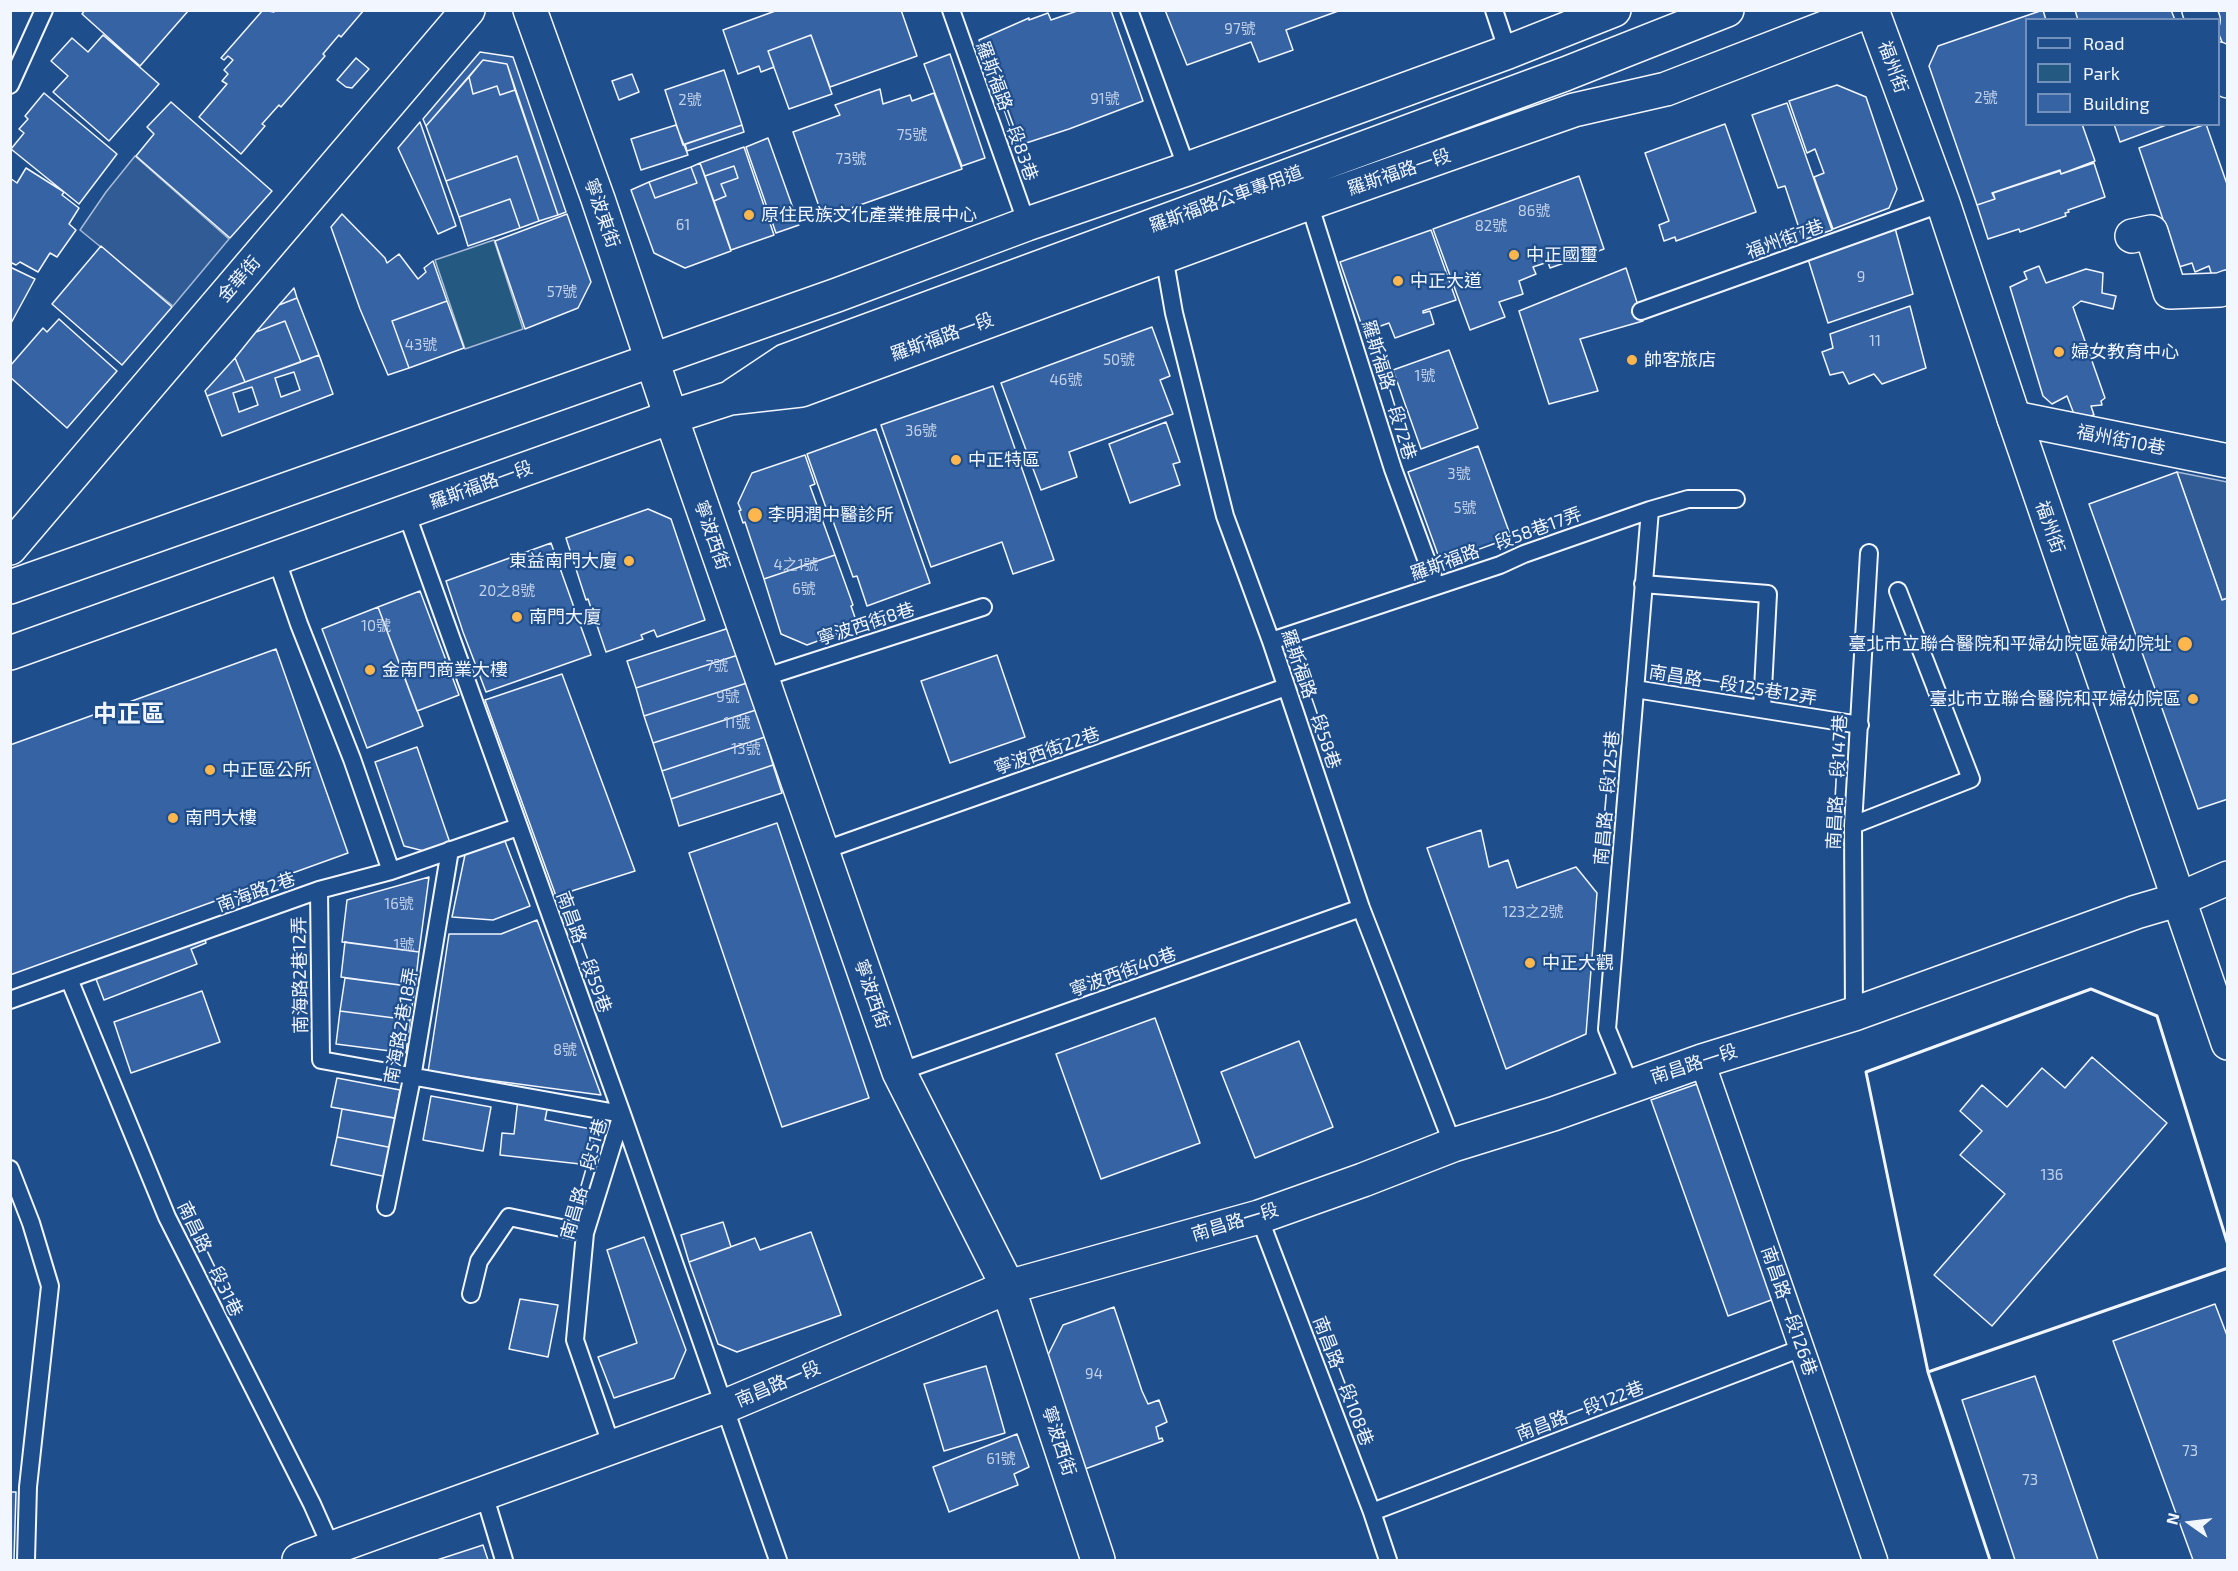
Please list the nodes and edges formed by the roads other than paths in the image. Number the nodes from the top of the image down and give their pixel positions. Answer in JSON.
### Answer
{"nodes":[{"id":1,"x":44,"y":10,"type":"edge"},
{"id":2,"x":468,"y":10,"type":"edge"},
{"id":3,"x":530,"y":10,"type":"edge"},
{"id":4,"x":951,"y":10,"type":"edge"},
{"id":5,"x":1129,"y":10,"type":"edge"},
{"id":6,"x":1494,"y":10,"type":"edge"},
{"id":7,"x":1614,"y":10,"type":"edge"},
{"id":8,"x":1727,"y":10,"type":"edge"},
{"id":9,"x":1871,"y":10,"type":"edge"},
{"id":10,"x":1508,"y":52,"type":"junction"},
{"id":11,"x":2220,"y":63,"type":"edge"},
{"id":12,"x":2228,"y":81,"type":"edge"},
{"id":13,"x":10,"y":86,"type":"edge"},
{"id":14,"x":1187,"y":169,"type":"junction"},
{"id":15,"x":1309,"y":203,"type":"junction"},
{"id":16,"x":1943,"y":204,"type":"junction"},
{"id":17,"x":1027,"y":224,"type":"junction"},
{"id":18,"x":2132,"y":236,"type":"dead end"},
{"id":19,"x":1164,"y":256,"type":"junction"},
{"id":20,"x":2228,"y":287,"type":"edge"},
{"id":21,"x":1641,"y":311,"type":"dead end"},
{"id":22,"x":652,"y":360,"type":"junction"},
{"id":23,"x":730,"y":398,"type":"junction"},
{"id":24,"x":671,"y":417,"type":"junction"},
{"id":25,"x":2014,"y":418,"type":"junction"},
{"id":26,"x":2228,"y":461,"type":"edge"},
{"id":27,"x":1736,"y":499,"type":"dead end"},
{"id":28,"x":1650,"y":510,"type":"junction"},
{"id":29,"x":406,"y":512,"type":"junction"},
{"id":30,"x":10,"y":548,"type":"edge"},
{"id":31,"x":1869,"y":553,"type":"dead end"},
{"id":32,"x":276,"y":558,"type":"junction"},
{"id":33,"x":1643,"y":584,"type":"junction"},
{"id":34,"x":1436,"y":586,"type":"junction"},
{"id":35,"x":10,"y":587,"type":"edge"},
{"id":36,"x":1898,"y":591,"type":"dead end"},
{"id":37,"x":983,"y":607,"type":"dead end"},
{"id":38,"x":1271,"y":641,"type":"junction"},
{"id":39,"x":10,"y":653,"type":"edge"},
{"id":40,"x":762,"y":678,"type":"junction"},
{"id":41,"x":1286,"y":687,"type":"junction"},
{"id":42,"x":1635,"y":689,"type":"junction"},
{"id":43,"x":1762,"y":708,"type":"junction"},
{"id":44,"x":1860,"y":724,"type":"junction"},
{"id":45,"x":1853,"y":825,"type":"junction"},
{"id":46,"x":518,"y":827,"type":"junction"},
{"id":47,"x":450,"y":850,"type":"junction"},
{"id":48,"x":822,"y":851,"type":"junction"},
{"id":49,"x":391,"y":871,"type":"junction"},
{"id":50,"x":2228,"y":878,"type":"edge"},
{"id":51,"x":319,"y":890,"type":"junction"},
{"id":52,"x":2177,"y":900,"type":"junction"},
{"id":53,"x":1361,"y":908,"type":"junction"},
{"id":54,"x":69,"y":979,"type":"junction"},
{"id":55,"x":10,"y":1000,"type":"edge"},
{"id":56,"x":1854,"y":1014,"type":"junction"},
{"id":57,"x":2228,"y":1043,"type":"edge"},
{"id":58,"x":321,"y":1060,"type":"joint"},
{"id":59,"x":1702,"y":1061,"type":"junction"},
{"id":60,"x":899,"y":1072,"type":"junction"},
{"id":61,"x":412,"y":1078,"type":"junction"},
{"id":62,"x":1630,"y":1085,"type":"junction"},
{"id":63,"x":622,"y":1114,"type":"junction"},
{"id":64,"x":1453,"y":1145,"type":"junction"},
{"id":65,"x":10,"y":1168,"type":"edge"},
{"id":66,"x":386,"y":1207,"type":"dead end"},
{"id":67,"x":1259,"y":1217,"type":"junction"},
{"id":68,"x":585,"y":1233,"type":"junction"},
{"id":69,"x":1008,"y":1287,"type":"junction"},
{"id":70,"x":471,"y":1294,"type":"dead end"},
{"id":71,"x":1802,"y":1348,"type":"junction"},
{"id":72,"x":723,"y":1407,"type":"junction"},
{"id":73,"x":612,"y":1447,"type":"junction"},
{"id":74,"x":484,"y":1494,"type":"junction"},
{"id":75,"x":1372,"y":1512,"type":"junction"},
{"id":76,"x":332,"y":1549,"type":"junction"},
{"id":77,"x":26,"y":1560,"type":"edge"},
{"id":78,"x":299,"y":1560,"type":"edge"},
{"id":79,"x":504,"y":1560,"type":"edge"},
{"id":80,"x":778,"y":1560,"type":"edge"},
{"id":81,"x":1098,"y":1560,"type":"edge"},
{"id":82,"x":1388,"y":1560,"type":"edge"},
{"id":83,"x":1875,"y":1560,"type":"edge"}],
"edges":[{"from":1,"to":13,"type":"lane"},
{"from":2,"to":30,"type":"street","name":"金華街"},
{"from":3,"to":22,"type":"street","name":"寧波東街"},
{"from":4,"to":17,"type":"lane","name":"羅斯福路一段83巷"},
{"from":5,"to":14,"type":"lane"},
{"from":6,"to":10,"type":"lane"},
{"from":7,"to":10,"type":"street"},
{"from":8,"to":23,"type":"street","name":"羅斯福路公車專用道"},
{"from":9,"to":15,"type":"street","name":"羅斯福路一段"},
{"from":9,"to":16,"type":"street","name":"福州街"},
{"from":10,"to":14,"type":"street"},
{"from":11,"to":12,"type":"street"},
{"from":14,"to":17,"type":"street"},
{"from":15,"to":19,"type":"street","name":"羅斯福路一段"},
{"from":15,"to":34,"type":"lane","name":"羅斯福路一段72巷"},
{"from":16,"to":21,"type":"lane","name":"福州街7巷"},
{"from":16,"to":25,"type":"street","name":"福州街"},
{"from":17,"to":22,"type":"street"},
{"from":18,"to":20,"type":"street"},
{"from":19,"to":23,"type":"street","name":"羅斯福路一段"},
{"from":19,"to":38,"type":"lane","name":"羅斯福路一段58巷"},
{"from":22,"to":24,"type":"street","name":"寧波東街"},
{"from":22,"to":35,"type":"street"},
{"from":23,"to":24,"type":"street","name":"羅斯福路一段"},
{"from":24,"to":29,"type":"street","name":"羅斯福路一段"},
{"from":24,"to":40,"type":"street","name":"寧波西街"},
{"from":25,"to":26,"type":"street","name":"福州街10巷"},
{"from":25,"to":52,"type":"street","name":"福州街"},
{"from":27,"to":28,"type":"lane","name":"羅斯福路一段58巷17弄"},
{"from":28,"to":33,"type":"lane","name":"南昌路一段125巷"},
{"from":28,"to":34,"type":"lane","name":"羅斯福路一段58巷17弄"},
{"from":29,"to":32,"type":"street","name":"羅斯福路一段"},
{"from":29,"to":46,"type":"lane","name":"南昌路一段59巷"},
{"from":31,"to":44,"type":"lane","name":"南昌路一段147巷"},
{"from":32,"to":39,"type":"street","name":"羅斯福路一段"},
{"from":32,"to":49,"type":"lane"},
{"from":33,"to":42,"type":"lane","name":"南昌路一段125巷"},
{"from":33,"to":43,"type":"lane"},
{"from":34,"to":38,"type":"lane","name":"羅斯福路一段58巷17弄"},
{"from":36,"to":45,"type":"lane"},
{"from":37,"to":40,"type":"lane","name":"寧波西街8巷"},
{"from":38,"to":41,"type":"lane","name":"羅斯福路一段58巷"},
{"from":40,"to":48,"type":"street","name":"寧波西街"},
{"from":41,"to":48,"type":"lane","name":"寧波西街22巷"},
{"from":41,"to":53,"type":"lane","name":"羅斯福路一段58巷"},
{"from":42,"to":43,"type":"lane","name":"南昌路一段125巷12弄"},
{"from":42,"to":62,"type":"lane","name":"南昌路一段125巷"},
{"from":43,"to":44,"type":"lane","name":"南昌路一段125巷12弄"},
{"from":44,"to":45,"type":"lane","name":"南昌路一段147巷"},
{"from":45,"to":56,"type":"lane","name":"南昌路一段147巷"},
{"from":46,"to":47,"type":"lane","name":"南海路2巷"},
{"from":46,"to":63,"type":"lane","name":"南昌路一段59巷"},
{"from":47,"to":49,"type":"lane","name":"南海路2巷"},
{"from":47,"to":61,"type":"lane","name":"南海路2巷18弄"},
{"from":48,"to":60,"type":"street","name":"寧波西街"},
{"from":49,"to":51,"type":"lane","name":"南海路2巷"},
{"from":50,"to":52,"type":"street","name":"南昌路一段"},
{"from":51,"to":54,"type":"lane","name":"南海路2巷"},
{"from":51,"to":58,"type":"lane","name":"南海路2巷12弄"},
{"from":52,"to":56,"type":"street","name":"南昌路一段"},
{"from":52,"to":57,"type":"street","name":"福州街"},
{"from":53,"to":60,"type":"lane","name":"寧波西街40巷"},
{"from":53,"to":64,"type":"lane","name":"羅斯福路一段58巷"},
{"from":54,"to":55,"type":"lane","name":"南海路2巷"},
{"from":54,"to":76,"type":"lane","name":"南昌路一段31巷"},
{"from":56,"to":59,"type":"street","name":"南昌路一段"},
{"from":58,"to":61,"type":"lane","name":"南昌路一段51巷"},
{"from":59,"to":62,"type":"street","name":"南昌路一段"},
{"from":59,"to":71,"type":"street","name":"南昌路一段126巷"},
{"from":60,"to":69,"type":"street","name":"寧波西街"},
{"from":61,"to":63,"type":"lane","name":"南昌路一段51巷"},
{"from":61,"to":66,"type":"lane","name":"南海路2巷18弄"},
{"from":62,"to":64,"type":"street","name":"南昌路一段"},
{"from":63,"to":68,"type":"lane","name":"南昌路一段51巷"},
{"from":63,"to":72,"type":"lane","name":"南昌路一段59巷"},
{"from":64,"to":67,"type":"street","name":"南昌路一段"},
{"from":65,"to":77,"type":"lane"},
{"from":67,"to":69,"type":"street","name":"南昌路一段"},
{"from":67,"to":75,"type":"lane","name":"南昌路一段108巷"},
{"from":68,"to":70,"type":"lane"},
{"from":68,"to":73,"type":"lane","name":"南昌路一段51巷"},
{"from":69,"to":72,"type":"street","name":"南昌路一段"},
{"from":69,"to":81,"type":"street","name":"寧波西街"},
{"from":71,"to":75,"type":"lane","name":"南昌路一段122巷"},
{"from":71,"to":83,"type":"street","name":"南昌路一段126巷"},
{"from":72,"to":73,"type":"street","name":"南昌路一段"},
{"from":72,"to":80,"type":"lane","name":"南昌路一段59巷"},
{"from":73,"to":74,"type":"street","name":"南昌路一段"},
{"from":74,"to":76,"type":"street","name":"南昌路一段"},
{"from":74,"to":79,"type":"lane"},
{"from":75,"to":82,"type":"lane","name":"南昌路一段108巷"},
{"from":76,"to":78,"type":"street","name":"南昌路一段"}]}
